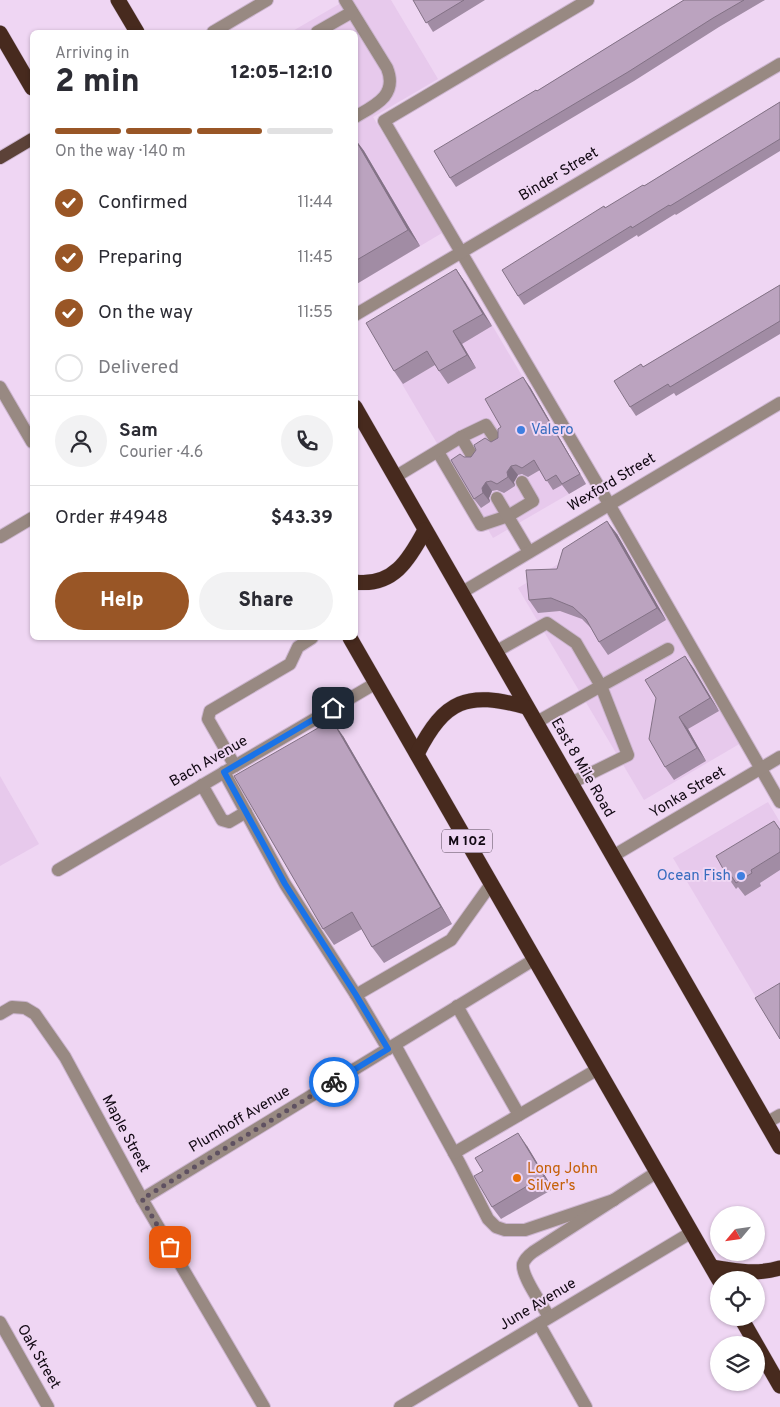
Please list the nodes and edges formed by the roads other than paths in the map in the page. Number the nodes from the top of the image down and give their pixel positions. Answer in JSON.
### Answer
{"nodes":[{"id":1,"x":118,"y":0,"type":"edge"},
{"id":2,"x":267,"y":0,"type":"edge"},
{"id":3,"x":345,"y":0,"type":"edge"},
{"id":4,"x":588,"y":0,"type":"edge"},
{"id":5,"x":250,"y":4,"type":"edge"},
{"id":6,"x":352,"y":12,"type":"junction"},
{"id":7,"x":136,"y":30,"type":"edge"},
{"id":8,"x":216,"y":30,"type":"edge"},
{"id":9,"x":320,"y":30,"type":"edge"},
{"id":10,"x":0,"y":33,"type":"edge"},
{"id":11,"x":780,"y":64,"type":"edge"},
{"id":12,"x":30,"y":85,"type":"edge"},
{"id":13,"x":358,"y":115,"type":"edge"},
{"id":14,"x":30,"y":140,"type":"edge"},
{"id":15,"x":0,"y":158,"type":"edge"},
{"id":16,"x":460,"y":253,"type":"junction"},
{"id":17,"x":358,"y":313,"type":"edge"},
{"id":18,"x":0,"y":388,"type":"edge"},
{"id":19,"x":780,"y":403,"type":"edge"},
{"id":20,"x":358,"y":412,"type":"edge"},
{"id":21,"x":461,"y":437,"type":"junction"},
{"id":22,"x":30,"y":439,"type":"edge"},
{"id":23,"x":498,"y":443,"type":"edge"},
{"id":24,"x":438,"y":452,"type":"junction"},
{"id":25,"x":474,"y":459,"type":"edge"},
{"id":26,"x":395,"y":477,"type":"junction"},
{"id":27,"x":522,"y":482,"type":"edge"},
{"id":28,"x":497,"y":498,"type":"edge"},
{"id":29,"x":609,"y":504,"type":"junction"},
{"id":30,"x":508,"y":516,"type":"junction"},
{"id":31,"x":30,"y":519,"type":"edge"},
{"id":32,"x":425,"y":530,"type":"junction"},
{"id":33,"x":0,"y":537,"type":"edge"},
{"id":34,"x":529,"y":552,"type":"junction"},
{"id":35,"x":358,"y":583,"type":"edge"},
{"id":36,"x":461,"y":593,"type":"junction"},
{"id":37,"x":309,"y":640,"type":"edge"},
{"id":38,"x":351,"y":640,"type":"edge"},
{"id":39,"x":668,"y":648,"type":"dead end"},
{"id":40,"x":495,"y":652,"type":"junction"},
{"id":41,"x":376,"y":684,"type":"junction"},
{"id":42,"x":602,"y":686,"type":"junction"},
{"id":43,"x":526,"y":707,"type":"junction"},
{"id":44,"x":536,"y":722,"type":"junction"},
{"id":45,"x":417,"y":754,"type":"junction"},
{"id":46,"x":780,"y":757,"type":"edge"},
{"id":47,"x":761,"y":768,"type":"junction"},
{"id":48,"x":229,"y":769,"type":"junction"},
{"id":49,"x":571,"y":783,"type":"junction"},
{"id":50,"x":202,"y":785,"type":"junction"},
{"id":51,"x":780,"y":802,"type":"edge"},
{"id":52,"x":246,"y":812,"type":"junction"},
{"id":53,"x":613,"y":856,"type":"junction"},
{"id":54,"x":58,"y":870,"type":"dead end"},
{"id":55,"x":491,"y":884,"type":"junction"},
{"id":56,"x":535,"y":959,"type":"junction"},
{"id":57,"x":356,"y":995,"type":"junction"},
{"id":58,"x":458,"y":1006,"type":"junction"},
{"id":59,"x":0,"y":1014,"type":"edge"},
{"id":60,"x":391,"y":1047,"type":"junction"},
{"id":61,"x":598,"y":1069,"type":"junction"},
{"id":62,"x":519,"y":1115,"type":"junction"},
{"id":63,"x":780,"y":1115,"type":"edge"},
{"id":64,"x":766,"y":1124,"type":"junction"},
{"id":65,"x":780,"y":1147,"type":"edge"},
{"id":66,"x":454,"y":1154,"type":"junction"},
{"id":67,"x":657,"y":1172,"type":"junction"},
{"id":68,"x":142,"y":1199,"type":"junction"},
{"id":69,"x":614,"y":1200,"type":"junction"},
{"id":70,"x":692,"y":1232,"type":"junction"},
{"id":71,"x":780,"y":1268,"type":"edge"},
{"id":72,"x":714,"y":1271,"type":"edge"},
{"id":73,"x":765,"y":1272,"type":"edge"},
{"id":74,"x":544,"y":1320,"type":"junction"},
{"id":75,"x":0,"y":1322,"type":"edge"},
{"id":76,"x":746,"y":1326,"type":"edge"},
{"id":77,"x":780,"y":1386,"type":"edge"},
{"id":78,"x":48,"y":1407,"type":"edge"},
{"id":79,"x":264,"y":1407,"type":"edge"},
{"id":80,"x":400,"y":1407,"type":"edge"},
{"id":81,"x":586,"y":1407,"type":"edge"}],
"edges":[{"from":1,"to":7,"type":"highway"},
{"from":2,"to":5,"type":"street"},
{"from":3,"to":6,"type":"street"},
{"from":4,"to":16,"type":"street"},
{"from":5,"to":8,"type":"street"},
{"from":6,"to":9,"type":"street"},
{"from":6,"to":13,"type":"street"},
{"from":10,"to":12,"type":"highway"},
{"from":11,"to":16,"type":"street","name":"Binder Street"},
{"from":14,"to":15,"type":"main road"},
{"from":16,"to":17,"type":"street","name":"Binder Street"},
{"from":16,"to":29,"type":"street"},
{"from":18,"to":22,"type":"street"},
{"from":19,"to":29,"type":"street","name":"Wexford Street"},
{"from":20,"to":26,"type":"highway","name":"East 8 Mile Road"},
{"from":21,"to":23,"type":"street"},
{"from":21,"to":24,"type":"street"},
{"from":21,"to":25,"type":"street"},
{"from":24,"to":26,"type":"street"},
{"from":24,"to":30,"type":"street"},
{"from":26,"to":32,"type":"highway","name":"East 8 Mile Road"},
{"from":27,"to":30,"type":"street"},
{"from":28,"to":30,"type":"street"},
{"from":29,"to":34,"type":"street","name":"Wexford Street"},
{"from":29,"to":47,"type":"street"},
{"from":30,"to":34,"type":"street"},
{"from":31,"to":33,"type":"street"},
{"from":32,"to":35,"type":"highway"},
{"from":32,"to":36,"type":"highway","name":"East 8 Mile Road"},
{"from":34,"to":36,"type":"street","name":"Wexford Street"},
{"from":36,"to":40,"type":"highway","name":"East 8 Mile Road"},
{"from":37,"to":48,"type":"street"},
{"from":38,"to":41,"type":"highway","number":"M 102"},
{"from":39,"to":42,"type":"street"},
{"from":40,"to":42,"type":"street"},
{"from":40,"to":43,"type":"highway","name":"East 8 Mile Road"},
{"from":41,"to":45,"type":"highway","number":"M 102"},
{"from":41,"to":48,"type":"street","name":"Bach Avenue"},
{"from":42,"to":44,"type":"street"},
{"from":42,"to":49,"type":"street"},
{"from":43,"to":44,"type":"highway","name":"East 8 Mile Road"},
{"from":43,"to":45,"type":"highway"},
{"from":44,"to":49,"type":"highway","name":"East 8 Mile Road"},
{"from":45,"to":55,"type":"highway","number":"M 102"},
{"from":46,"to":47,"type":"street","name":"Yonka Street"},
{"from":47,"to":51,"type":"street"},
{"from":47,"to":53,"type":"street","name":"Yonka Street"},
{"from":48,"to":50,"type":"street","name":"Bach Avenue"},
{"from":48,"to":52,"type":"street"},
{"from":49,"to":53,"type":"highway","name":"East 8 Mile Road"},
{"from":50,"to":52,"type":"street"},
{"from":50,"to":54,"type":"street","name":"Bach Avenue"},
{"from":52,"to":57,"type":"street"},
{"from":53,"to":64,"type":"highway","name":"East 8 Mile Road"},
{"from":55,"to":56,"type":"highway","number":"M 102"},
{"from":55,"to":57,"type":"street"},
{"from":56,"to":58,"type":"street","name":"Plumhoff Avenue"},
{"from":56,"to":61,"type":"highway","number":"M 102"},
{"from":57,"to":60,"type":"street"},
{"from":58,"to":60,"type":"street","name":"Plumhoff Avenue"},
{"from":58,"to":62,"type":"street"},
{"from":59,"to":68,"type":"street","name":"Maple Street"},
{"from":60,"to":66,"type":"street"},
{"from":60,"to":68,"type":"street","name":"Plumhoff Avenue"},
{"from":61,"to":62,"type":"street"},
{"from":61,"to":67,"type":"highway","number":"M 102"},
{"from":62,"to":66,"type":"street"},
{"from":63,"to":64,"type":"street"},
{"from":64,"to":65,"type":"highway","name":"East 8 Mile Road"},
{"from":66,"to":69,"type":"street"},
{"from":67,"to":69,"type":"street"},
{"from":67,"to":70,"type":"highway","number":"M 102"},
{"from":68,"to":79,"type":"street","name":"Maple Street"},
{"from":69,"to":74,"type":"street"},
{"from":70,"to":72,"type":"highway","number":"M 102"},
{"from":70,"to":74,"type":"street","name":"June Avenue"},
{"from":71,"to":73,"type":"highway"},
{"from":74,"to":80,"type":"street","name":"June Avenue"},
{"from":74,"to":81,"type":"street"},
{"from":75,"to":78,"type":"street","name":"Oak Street"},
{"from":76,"to":77,"type":"highway"}]}
